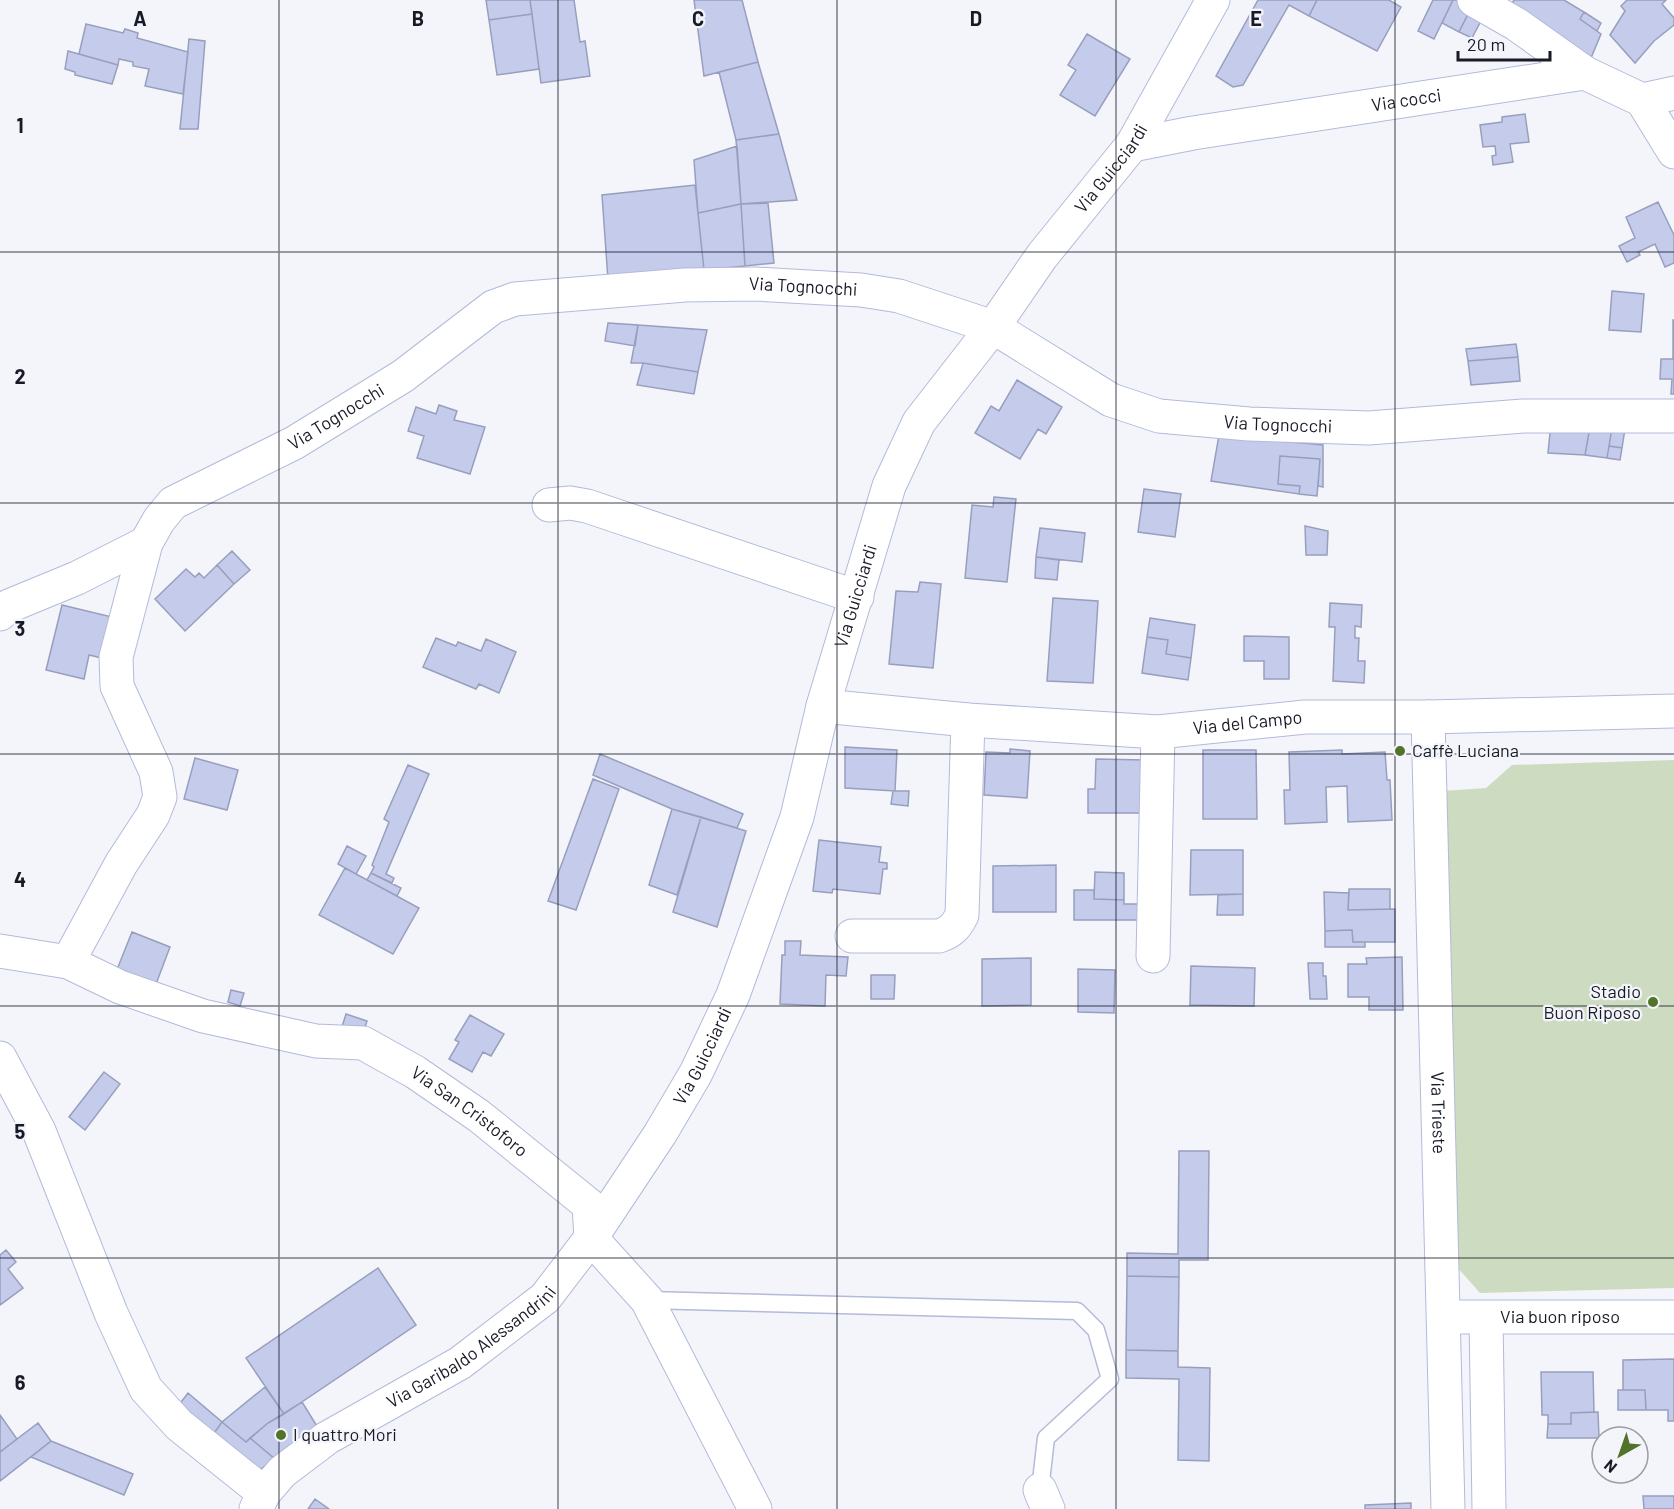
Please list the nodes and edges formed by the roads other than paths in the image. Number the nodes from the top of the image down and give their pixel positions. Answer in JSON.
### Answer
{"nodes":[{"id":1,"x":1213,"y":0,"type":"edge"},
{"id":2,"x":1474,"y":0,"type":"edge"},
{"id":3,"x":1585,"y":73,"type":"junction"},
{"id":4,"x":1674,"y":93,"type":"edge"},
{"id":5,"x":1642,"y":100,"type":"junction"},
{"id":6,"x":1132,"y":145,"type":"junction"},
{"id":7,"x":1674,"y":152,"type":"edge"},
{"id":8,"x":993,"y":327,"type":"junction"},
{"id":9,"x":1674,"y":416,"type":"edge"},
{"id":10,"x":549,"y":505,"type":"dead end"},
{"id":11,"x":146,"y":543,"type":"junction"},
{"id":12,"x":857,"y":597,"type":"junction"},
{"id":13,"x":0,"y":614,"type":"edge"},
{"id":14,"x":823,"y":706,"type":"junction"},
{"id":15,"x":1674,"y":711,"type":"edge"},
{"id":16,"x":1428,"y":717,"type":"junction"},
{"id":17,"x":968,"y":720,"type":"junction"},
{"id":18,"x":1158,"y":732,"type":"junction"},
{"id":19,"x":852,"y":936,"type":"dead end"},
{"id":20,"x":0,"y":951,"type":"edge"},
{"id":21,"x":1153,"y":956,"type":"dead end"},
{"id":22,"x":68,"y":962,"type":"junction"},
{"id":23,"x":0,"y":1059,"type":"edge"},
{"id":24,"x":591,"y":1238,"type":"junction"},
{"id":25,"x":647,"y":1300,"type":"junction"},
{"id":26,"x":1444,"y":1317,"type":"junction"},
{"id":27,"x":1674,"y":1317,"type":"edge"},
{"id":28,"x":1486,"y":1318,"type":"junction"},
{"id":29,"x":1044,"y":1500,"type":"edge"},
{"id":30,"x":260,"y":1501,"type":"edge"},
{"id":31,"x":755,"y":1509,"type":"edge"},
{"id":32,"x":1448,"y":1509,"type":"edge"},
{"id":33,"x":1489,"y":1509,"type":"edge"}],
"edges":[{"from":1,"to":6,"type":"street","name":"Via Guicciardi"},
{"from":2,"to":3,"type":"street"},
{"from":3,"to":5,"type":"street"},
{"from":3,"to":6,"type":"street","name":"Via cocci"},
{"from":4,"to":5,"type":"street"},
{"from":5,"to":7,"type":"street"},
{"from":6,"to":8,"type":"street","name":"Via Guicciardi"},
{"from":8,"to":9,"type":"street","name":"Via Tognocchi"},
{"from":8,"to":11,"type":"street","name":"Via Tognocchi"},
{"from":8,"to":12,"type":"street","name":"Via Guicciardi"},
{"from":10,"to":12,"type":"street"},
{"from":11,"to":13,"type":"street"},
{"from":11,"to":22,"type":"street","name":"Via Tognocchi"},
{"from":12,"to":14,"type":"street","name":"Via Guicciardi"},
{"from":14,"to":17,"type":"street","name":"Via del Campo"},
{"from":14,"to":24,"type":"street","name":"Via Guicciardi"},
{"from":15,"to":16,"type":"street","name":"Via del Campo"},
{"from":16,"to":18,"type":"street","name":"Via del Campo"},
{"from":16,"to":26,"type":"street","name":"Via Trieste"},
{"from":17,"to":18,"type":"street","name":"Via del Campo"},
{"from":17,"to":19,"type":"street"},
{"from":18,"to":21,"type":"street"},
{"from":20,"to":22,"type":"street","name":"Via San Cristoforo"},
{"from":22,"to":24,"type":"street","name":"Via San Cristoforo"},
{"from":23,"to":30,"type":"street"},
{"from":24,"to":25,"type":"street"},
{"from":24,"to":30,"type":"street","name":"Via Garibaldo Alessandrini"},
{"from":25,"to":29,"type":"lane"},
{"from":25,"to":31,"type":"street"},
{"from":26,"to":28,"type":"street","name":"Via buon riposo"},
{"from":26,"to":32,"type":"street","name":"Via Trieste"},
{"from":27,"to":28,"type":"street","name":"Via buon riposo"},
{"from":28,"to":33,"type":"street"}]}
